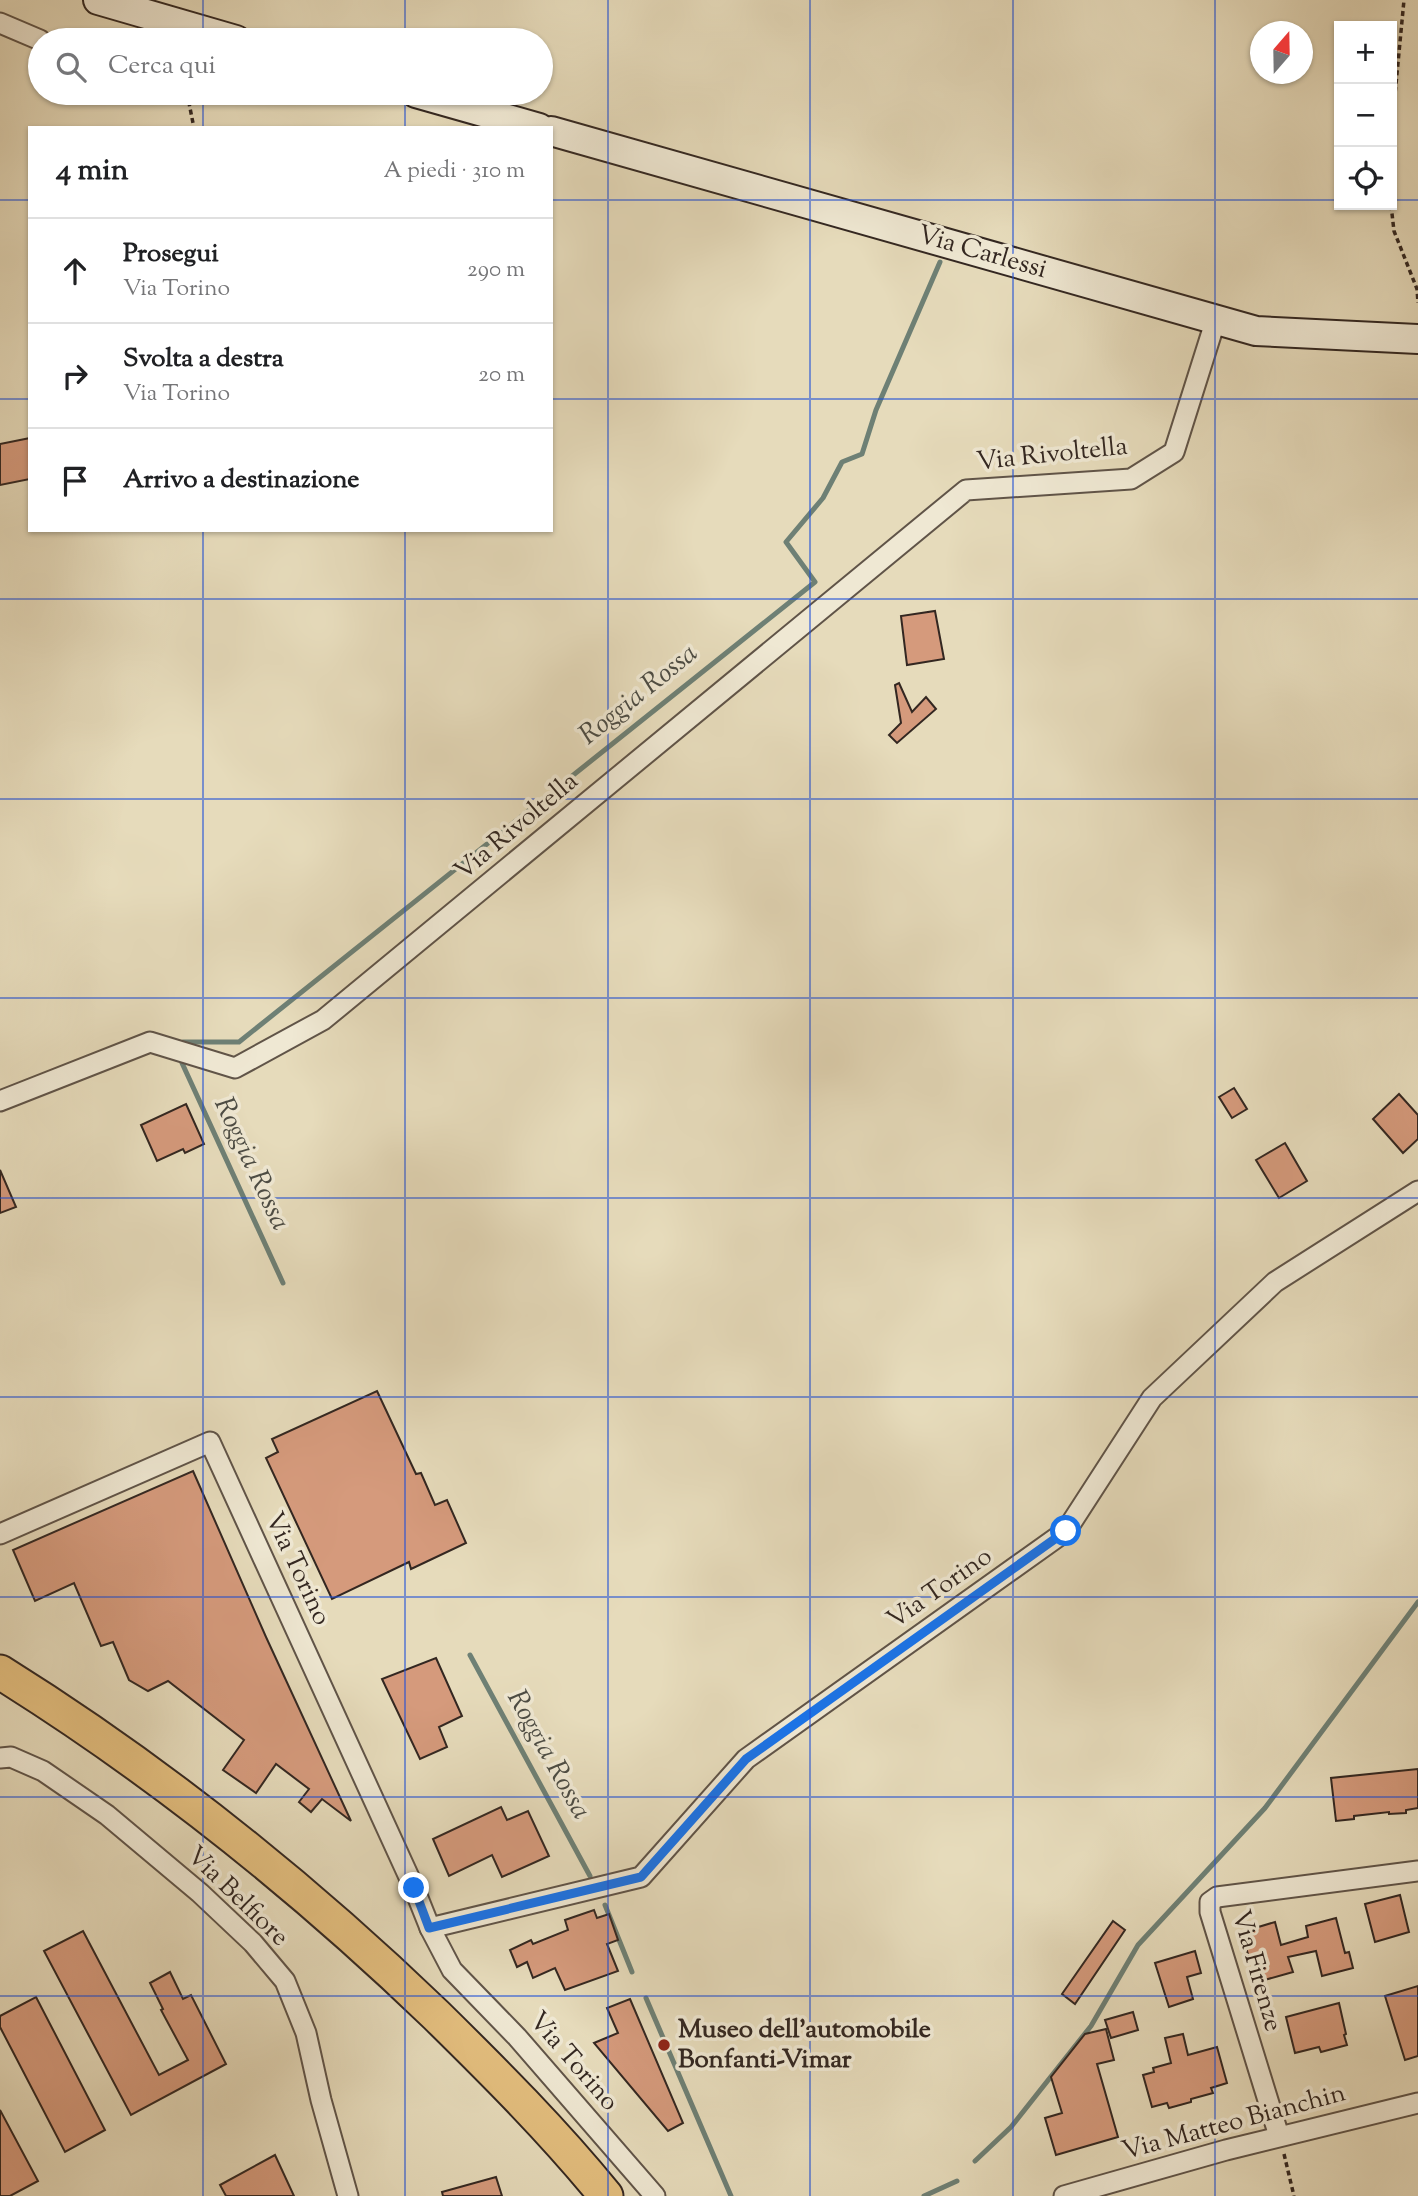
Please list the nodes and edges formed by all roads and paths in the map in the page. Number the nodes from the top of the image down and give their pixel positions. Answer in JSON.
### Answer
{"nodes":[{"id":1,"x":98,"y":0,"type":"edge"},
{"id":2,"x":1404,"y":0,"type":"edge"},
{"id":3,"x":0,"y":23,"type":"edge"},
{"id":4,"x":195,"y":28,"type":"edge"},
{"id":5,"x":28,"y":35,"type":"edge"},
{"id":6,"x":1396,"y":84,"type":"edge"},
{"id":7,"x":189,"y":105,"type":"edge"},
{"id":8,"x":458,"y":105,"type":"edge"},
{"id":9,"x":194,"y":126,"type":"edge"},
{"id":10,"x":531,"y":126,"type":"edge"},
{"id":11,"x":553,"y":132,"type":"edge"},
{"id":12,"x":1392,"y":210,"type":"edge"},
{"id":13,"x":1418,"y":303,"type":"edge"},
{"id":14,"x":1216,"y":319,"type":"junction"},
{"id":15,"x":1418,"y":339,"type":"edge"},
{"id":16,"x":0,"y":1101,"type":"edge"},
{"id":17,"x":1418,"y":1191,"type":"edge"},
{"id":18,"x":0,"y":1534,"type":"edge"},
{"id":19,"x":0,"y":1672,"type":"edge"},
{"id":20,"x":0,"y":1696,"type":"edge"},
{"id":21,"x":0,"y":1758,"type":"edge"},
{"id":22,"x":1418,"y":1871,"type":"edge"},
{"id":23,"x":429,"y":1928,"type":"junction"},
{"id":24,"x":1418,"y":2103,"type":"edge"},
{"id":25,"x":1279,"y":2136,"type":"junction"},
{"id":26,"x":348,"y":2196,"type":"edge"},
{"id":27,"x":579,"y":2196,"type":"edge"},
{"id":28,"x":606,"y":2196,"type":"edge"},
{"id":29,"x":655,"y":2196,"type":"edge"},
{"id":30,"x":1064,"y":2196,"type":"edge"},
{"id":31,"x":1294,"y":2196,"type":"edge"}],
"edges":[{"from":1,"to":4,"type":"main road"},
{"from":2,"to":6,"type":"path"},
{"from":3,"to":5,"type":"street"},
{"from":7,"to":9,"type":"path"},
{"from":8,"to":10,"type":"main road"},
{"from":11,"to":14,"type":"main road","name":"Via Carlessi"},
{"from":12,"to":13,"type":"path"},
{"from":14,"to":15,"type":"main road","name":"Via Carlessi"},
{"from":14,"to":16,"type":"street","name":"Via Rivoltella"},
{"from":17,"to":23,"type":"street","name":"Via Torino"},
{"from":18,"to":23,"type":"street","name":"Via Torino"},
{"from":19,"to":28,"type":"highway"},
{"from":20,"to":27,"type":"highway"},
{"from":21,"to":26,"type":"street","name":"Via Belfiore"},
{"from":22,"to":25,"type":"street","name":"Via Firenze"},
{"from":23,"to":29,"type":"street","name":"Via Torino"},
{"from":24,"to":25,"type":"street","name":"Via Matteo Bianchin"},
{"from":25,"to":30,"type":"street","name":"Via Matteo Bianchin"},
{"from":25,"to":31,"type":"path"}]}
